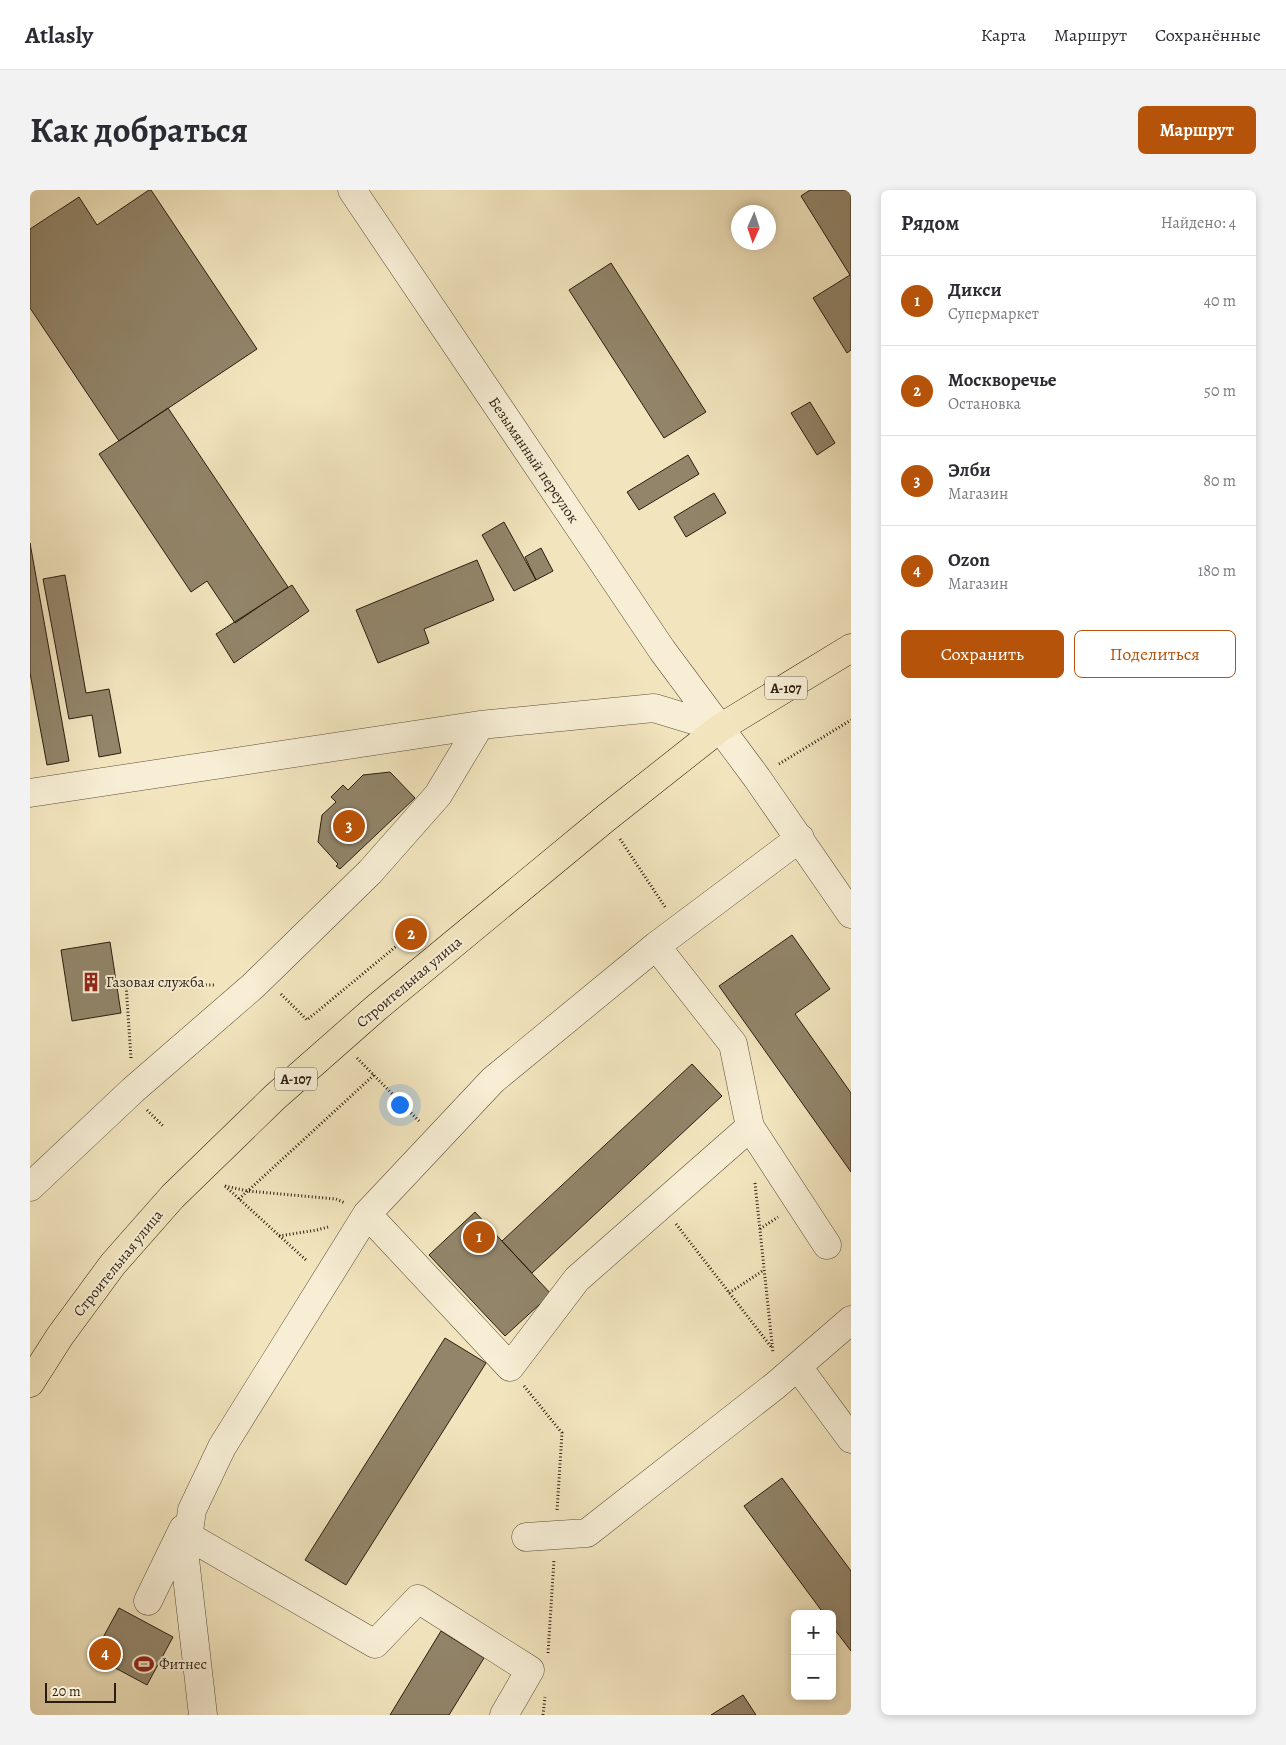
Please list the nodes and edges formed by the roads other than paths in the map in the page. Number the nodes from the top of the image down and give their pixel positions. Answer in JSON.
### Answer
{"nodes":[{"id":1,"x":352,"y":190,"type":"edge"},
{"id":2,"x":851,"y":648,"type":"edge"},
{"id":3,"x":480,"y":725,"type":"junction"},
{"id":4,"x":720,"y":728,"type":"junction"},
{"id":5,"x":30,"y":793,"type":"edge"},
{"id":6,"x":800,"y":838,"type":"junction"},
{"id":7,"x":851,"y":914,"type":"edge"},
{"id":8,"x":656,"y":946,"type":"junction"},
{"id":9,"x":750,"y":1128,"type":"junction"},
{"id":10,"x":30,"y":1187,"type":"edge"},
{"id":11,"x":367,"y":1214,"type":"junction"},
{"id":12,"x":827,"y":1245,"type":"dead end"},
{"id":13,"x":851,"y":1320,"type":"edge"},
{"id":14,"x":798,"y":1367,"type":"junction"},
{"id":15,"x":30,"y":1384,"type":"edge"},
{"id":16,"x":851,"y":1439,"type":"edge"},
{"id":17,"x":190,"y":1523,"type":"junction"},
{"id":18,"x":526,"y":1537,"type":"dead end"},
{"id":19,"x":148,"y":1601,"type":"dead end"},
{"id":20,"x":203,"y":1715,"type":"edge"},
{"id":21,"x":504,"y":1715,"type":"edge"}],
"edges":[{"from":1,"to":4,"type":"street","name":"Безымянный переулок"},
{"from":2,"to":4,"type":"highway","name":"Строительная улица","number":"А-107"},
{"from":3,"to":4,"type":"street"},
{"from":3,"to":5,"type":"street"},
{"from":3,"to":10,"type":"street"},
{"from":4,"to":6,"type":"street","name":"Безымянный переулок"},
{"from":4,"to":15,"type":"highway","name":"Строительная улица","number":"А-107"},
{"from":6,"to":7,"type":"street","name":"Безымянный переулок"},
{"from":6,"to":8,"type":"street"},
{"from":8,"to":9,"type":"street"},
{"from":8,"to":11,"type":"street"},
{"from":9,"to":11,"type":"street"},
{"from":9,"to":12,"type":"street"},
{"from":11,"to":17,"type":"street"},
{"from":13,"to":14,"type":"street"},
{"from":14,"to":16,"type":"street"},
{"from":14,"to":18,"type":"street"},
{"from":17,"to":19,"type":"street"},
{"from":17,"to":20,"type":"street"},
{"from":17,"to":21,"type":"street"}]}
